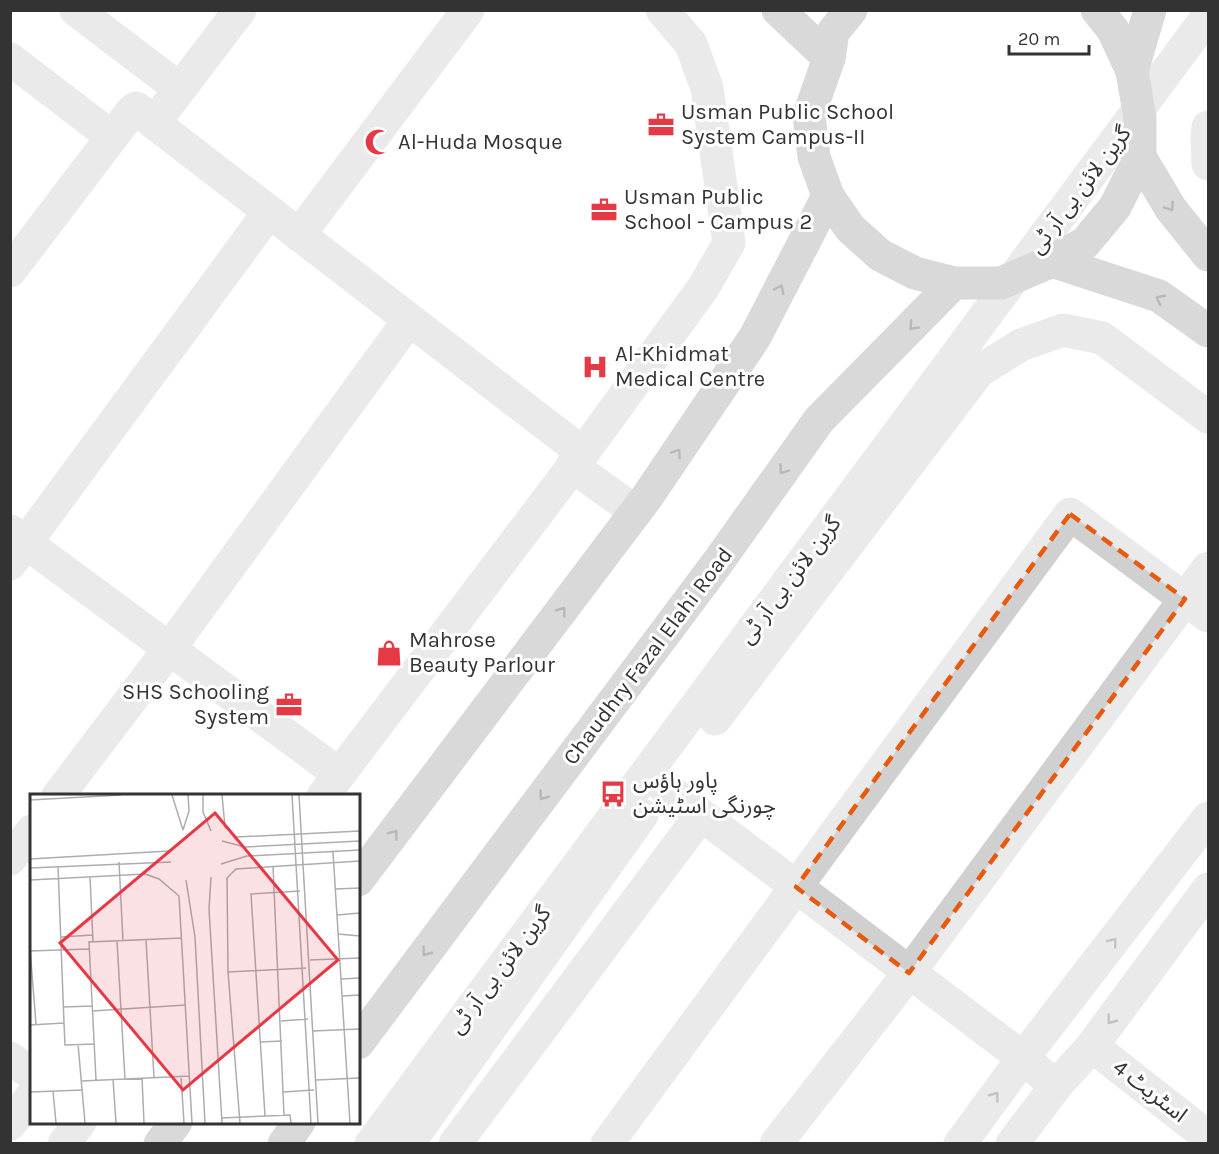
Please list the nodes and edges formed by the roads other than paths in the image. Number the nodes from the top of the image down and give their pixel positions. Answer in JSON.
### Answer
{"nodes":[{"id":1,"x":75,"y":10,"type":"edge"},
{"id":2,"x":240,"y":10,"type":"edge"},
{"id":3,"x":468,"y":10,"type":"edge"},
{"id":4,"x":662,"y":10,"type":"edge"},
{"id":5,"x":778,"y":10,"type":"edge"},
{"id":6,"x":851,"y":10,"type":"edge"},
{"id":7,"x":1096,"y":10,"type":"edge"},
{"id":8,"x":1150,"y":10,"type":"edge"},
{"id":9,"x":1209,"y":16,"type":"edge"},
{"id":10,"x":829,"y":58,"type":"junction"},
{"id":11,"x":10,"y":59,"type":"edge"},
{"id":12,"x":1132,"y":71,"type":"junction"},
{"id":13,"x":180,"y":89,"type":"junction"},
{"id":14,"x":154,"y":123,"type":"junction"},
{"id":15,"x":1209,"y":127,"type":"edge"},
{"id":16,"x":112,"y":137,"type":"junction"},
{"id":17,"x":1140,"y":157,"type":"junction"},
{"id":18,"x":1209,"y":164,"type":"edge"},
{"id":19,"x":828,"y":196,"type":"junction"},
{"id":20,"x":269,"y":212,"type":"junction"},
{"id":21,"x":299,"y":235,"type":"junction"},
{"id":22,"x":1208,"y":255,"type":"edge"},
{"id":23,"x":1052,"y":261,"type":"junction"},
{"id":24,"x":10,"y":271,"type":"edge"},
{"id":25,"x":954,"y":283,"type":"junction"},
{"id":26,"x":409,"y":320,"type":"junction"},
{"id":27,"x":1209,"y":331,"type":"edge"},
{"id":28,"x":1209,"y":417,"type":"edge"},
{"id":29,"x":577,"y":459,"type":"junction"},
{"id":30,"x":636,"y":512,"type":"junction"},
{"id":31,"x":16,"y":546,"type":"edge"},
{"id":32,"x":1209,"y":568,"type":"edge"},
{"id":33,"x":1197,"y":608,"type":"edge"},
{"id":34,"x":170,"y":648,"type":"junction"},
{"id":35,"x":331,"y":785,"type":"edge"},
{"id":36,"x":663,"y":786,"type":"junction"},
{"id":37,"x":59,"y":794,"type":"edge"},
{"id":38,"x":701,"y":815,"type":"junction"},
{"id":39,"x":1209,"y":818,"type":"edge"},
{"id":40,"x":30,"y":834,"type":"edge"},
{"id":41,"x":10,"y":859,"type":"edge"},
{"id":42,"x":360,"y":877,"type":"edge"},
{"id":43,"x":796,"y":887,"type":"junction"},
{"id":44,"x":1209,"y":889,"type":"edge"},
{"id":45,"x":909,"y":973,"type":"junction"},
{"id":46,"x":360,"y":1040,"type":"edge"},
{"id":47,"x":1092,"y":1046,"type":"junction"},
{"id":48,"x":10,"y":1058,"type":"edge"},
{"id":49,"x":1023,"y":1058,"type":"junction"},
{"id":50,"x":30,"y":1073,"type":"edge"},
{"id":51,"x":1056,"y":1086,"type":"junction"},
{"id":52,"x":30,"y":1099,"type":"edge"},
{"id":53,"x":10,"y":1124,"type":"edge"},
{"id":54,"x":78,"y":1124,"type":"edge"},
{"id":55,"x":174,"y":1124,"type":"edge"},
{"id":56,"x":298,"y":1124,"type":"edge"},
{"id":57,"x":1209,"y":1137,"type":"edge"},
{"id":58,"x":64,"y":1143,"type":"edge"},
{"id":59,"x":160,"y":1143,"type":"edge"},
{"id":60,"x":284,"y":1143,"type":"edge"},
{"id":61,"x":371,"y":1143,"type":"edge"},
{"id":62,"x":408,"y":1143,"type":"edge"},
{"id":63,"x":455,"y":1143,"type":"edge"},
{"id":64,"x":607,"y":1143,"type":"edge"},
{"id":65,"x":776,"y":1143,"type":"edge"},
{"id":66,"x":960,"y":1143,"type":"edge"},
{"id":67,"x":1012,"y":1143,"type":"edge"}],
"edges":[{"from":1,"to":13,"type":"street"},
{"from":2,"to":13,"type":"street"},
{"from":3,"to":21,"type":"street"},
{"from":4,"to":29,"type":"street"},
{"from":5,"to":10,"type":"main road"},
{"from":6,"to":10,"type":"main road"},
{"from":7,"to":12,"type":"main road"},
{"from":8,"to":12,"type":"main road"},
{"from":9,"to":61,"type":"street","name":"گرین لائن بی آر ٹی"},
{"from":10,"to":19,"type":"main road"},
{"from":11,"to":16,"type":"street"},
{"from":12,"to":17,"type":"main road"},
{"from":13,"to":14,"type":"street"},
{"from":14,"to":16,"type":"street"},
{"from":14,"to":20,"type":"street"},
{"from":15,"to":18,"type":"street"},
{"from":16,"to":24,"type":"street"},
{"from":17,"to":22,"type":"main road","one_way":true},
{"from":17,"to":23,"type":"main road"},
{"from":19,"to":25,"type":"main road"},
{"from":30,"to":19,"type":"main road","one_way":true},
{"from":20,"to":21,"type":"street"},
{"from":20,"to":31,"type":"street"},
{"from":21,"to":26,"type":"street"},
{"from":23,"to":25,"type":"main road"},
{"from":27,"to":23,"type":"main road","one_way":true},
{"from":25,"to":46,"type":"main road","name":"Chaudhry Fazal Elahi Road","one_way":true},
{"from":26,"to":29,"type":"street"},
{"from":26,"to":34,"type":"street"},
{"from":28,"to":36,"type":"street"},
{"from":29,"to":30,"type":"street"},
{"from":29,"to":35,"type":"street"},
{"from":42,"to":30,"type":"main road","one_way":true},
{"from":31,"to":34,"type":"street"},
{"from":32,"to":33,"type":"street"},
{"from":33,"to":43,"type":"street"},
{"from":33,"to":45,"type":"street"},
{"from":34,"to":35,"type":"street"},
{"from":34,"to":37,"type":"street"},
{"from":36,"to":38,"type":"street"},
{"from":36,"to":62,"type":"street"},
{"from":38,"to":43,"type":"street"},
{"from":38,"to":63,"type":"street"},
{"from":49,"to":39,"type":"street","one_way":true},
{"from":40,"to":41,"type":"street"},
{"from":43,"to":45,"type":"street"},
{"from":43,"to":64,"type":"street"},
{"from":44,"to":47,"type":"street","one_way":true},
{"from":45,"to":49,"type":"street"},
{"from":45,"to":65,"type":"street"},
{"from":47,"to":51,"type":"street"},
{"from":47,"to":57,"type":"street","name":"اسٹریٹ 4"},
{"from":48,"to":50,"type":"street"},
{"from":49,"to":51,"type":"street"},
{"from":66,"to":49,"type":"street","one_way":true},
{"from":51,"to":67,"type":"street"},
{"from":52,"to":53,"type":"street"},
{"from":54,"to":58,"type":"street"},
{"from":55,"to":59,"type":"main road"},
{"from":56,"to":60,"type":"main road"}]}
